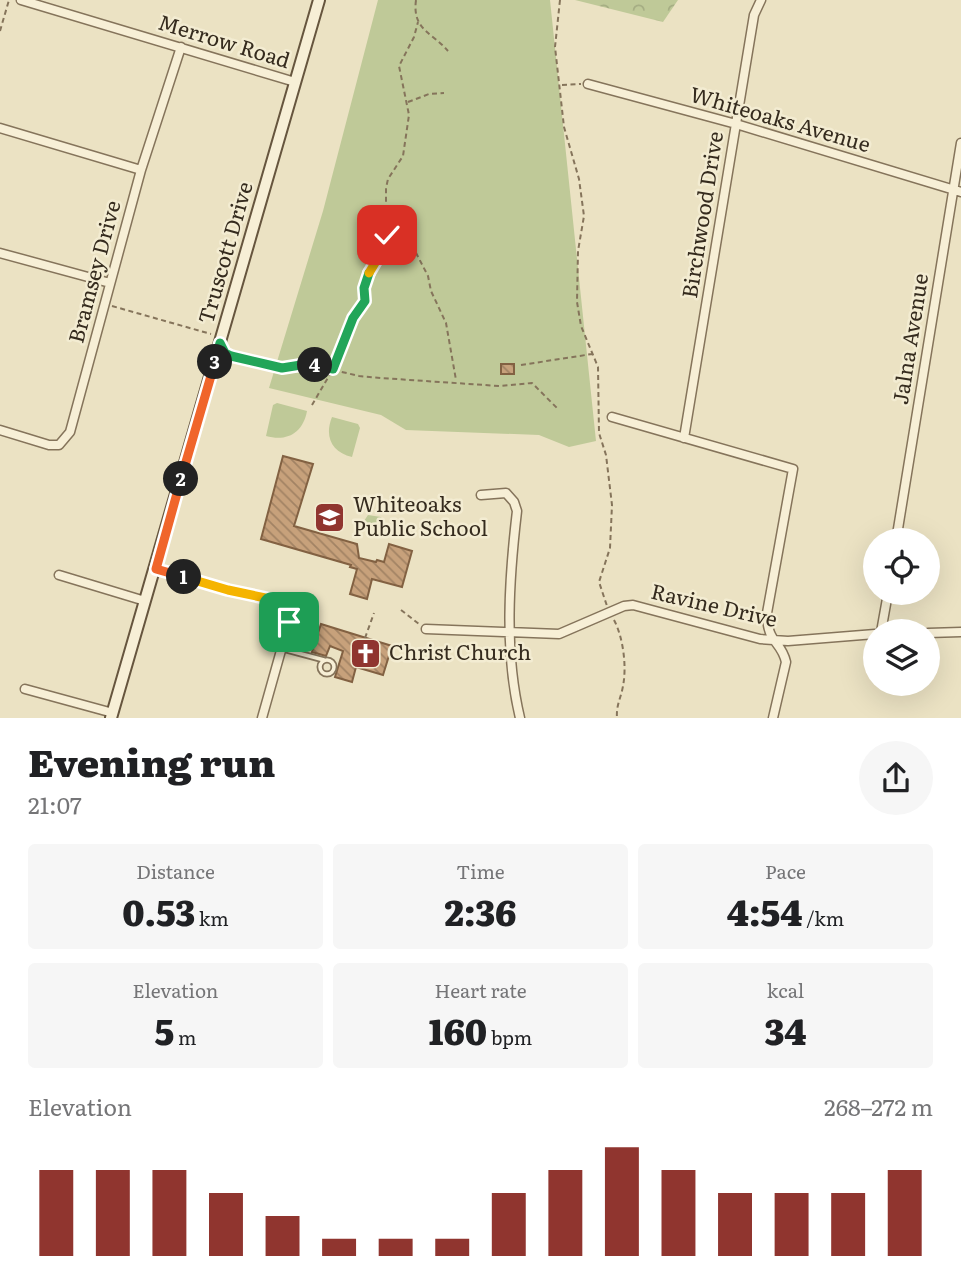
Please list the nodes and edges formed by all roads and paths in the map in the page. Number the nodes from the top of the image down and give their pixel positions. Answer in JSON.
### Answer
{"nodes":[{"id":1,"x":9,"y":0,"type":"edge"},
{"id":2,"x":21,"y":0,"type":"edge"},
{"id":3,"x":320,"y":0,"type":"edge"},
{"id":4,"x":416,"y":0,"type":"edge"},
{"id":5,"x":560,"y":0,"type":"edge"},
{"id":6,"x":761,"y":0,"type":"edge"},
{"id":7,"x":418,"y":22,"type":"junction"},
{"id":8,"x":0,"y":31,"type":"edge"},
{"id":9,"x":181,"y":47,"type":"junction"},
{"id":10,"x":448,"y":51,"type":"dead end"},
{"id":11,"x":295,"y":82,"type":"junction"},
{"id":12,"x":588,"y":83,"type":"joint"},
{"id":13,"x":561,"y":85,"type":"junction"},
{"id":14,"x":444,"y":93,"type":"dead end"},
{"id":15,"x":407,"y":103,"type":"junction"},
{"id":16,"x":736,"y":124,"type":"junction"},
{"id":17,"x":0,"y":128,"type":"edge"},
{"id":18,"x":961,"y":143,"type":"edge"},
{"id":19,"x":141,"y":170,"type":"junction"},
{"id":20,"x":957,"y":191,"type":"edge"},
{"id":21,"x":387,"y":235,"type":"junction"},
{"id":22,"x":0,"y":253,"type":"edge"},
{"id":23,"x":110,"y":283,"type":"junction"},
{"id":24,"x":104,"y":304,"type":"junction"},
{"id":25,"x":220,"y":343,"type":"junction"},
{"id":26,"x":594,"y":354,"type":"junction"},
{"id":27,"x":521,"y":365,"type":"dead end"},
{"id":28,"x":333,"y":369,"type":"junction"},
{"id":29,"x":456,"y":382,"type":"junction"},
{"id":30,"x":312,"y":405,"type":"dead end"},
{"id":31,"x":559,"y":410,"type":"dead end"},
{"id":32,"x":612,"y":417,"type":"dead end"},
{"id":33,"x":0,"y":430,"type":"edge"},
{"id":34,"x":684,"y":438,"type":"junction"},
{"id":35,"x":481,"y":495,"type":"dead end"},
{"id":36,"x":898,"y":528,"type":"edge"},
{"id":37,"x":156,"y":569,"type":"junction"},
{"id":38,"x":59,"y":575,"type":"dead end"},
{"id":39,"x":145,"y":601,"type":"junction"},
{"id":40,"x":401,"y":610,"type":"dead end"},
{"id":41,"x":610,"y":612,"type":"junction"},
{"id":42,"x":374,"y":613,"type":"dead end"},
{"id":43,"x":426,"y":629,"type":"joint"},
{"id":44,"x":961,"y":632,"type":"edge"},
{"id":45,"x":940,"y":633,"type":"edge"},
{"id":46,"x":511,"y":634,"type":"junction"},
{"id":47,"x":863,"y":635,"type":"edge"},
{"id":48,"x":365,"y":638,"type":"dead end"},
{"id":49,"x":772,"y":640,"type":"junction"},
{"id":50,"x":281,"y":648,"type":"junction"},
{"id":51,"x":324,"y":660,"type":"junction"},
{"id":52,"x":25,"y":689,"type":"dead end"},
{"id":53,"x":112,"y":715,"type":"edge"},
{"id":54,"x":262,"y":718,"type":"edge"},
{"id":55,"x":520,"y":718,"type":"edge"},
{"id":56,"x":617,"y":718,"type":"edge"},
{"id":57,"x":773,"y":718,"type":"edge"}],
"edges":[{"from":1,"to":8,"type":"path"},
{"from":2,"to":9,"type":"street","name":"Merrow Road"},
{"from":3,"to":11,"type":"street","name":"Truscott Drive"},
{"from":4,"to":7,"type":"path"},
{"from":5,"to":13,"type":"path"},
{"from":6,"to":16,"type":"street","name":"Birchwood Drive"},
{"from":7,"to":10,"type":"path"},
{"from":7,"to":15,"type":"path"},
{"from":9,"to":11,"type":"street","name":"Merrow Road"},
{"from":9,"to":19,"type":"street","name":"Bramsey Drive"},
{"from":11,"to":25,"type":"street","name":"Truscott Drive"},
{"from":12,"to":13,"type":"path"},
{"from":12,"to":16,"type":"street","name":"Whiteoaks Avenue"},
{"from":13,"to":26,"type":"path"},
{"from":14,"to":15,"type":"path"},
{"from":15,"to":21,"type":"path"},
{"from":16,"to":20,"type":"street","name":"Whiteoaks Avenue"},
{"from":16,"to":34,"type":"street","name":"Birchwood Drive"},
{"from":17,"to":19,"type":"street"},
{"from":18,"to":20,"type":"street","name":"Jalna Avenue"},
{"from":19,"to":23,"type":"street","name":"Bramsey Drive"},
{"from":20,"to":36,"type":"street","name":"Jalna Avenue"},
{"from":21,"to":28,"type":"path"},
{"from":21,"to":29,"type":"path"},
{"from":22,"to":23,"type":"street"},
{"from":23,"to":24,"type":"street","name":"Bramsey Drive"},
{"from":24,"to":25,"type":"path"},
{"from":24,"to":33,"type":"street","name":"Bramsey Drive"},
{"from":25,"to":28,"type":"path"},
{"from":25,"to":37,"type":"street","name":"Truscott Drive"},
{"from":26,"to":27,"type":"path"},
{"from":26,"to":41,"type":"path"},
{"from":28,"to":29,"type":"path"},
{"from":28,"to":30,"type":"path"},
{"from":29,"to":31,"type":"path"},
{"from":32,"to":34,"type":"street"},
{"from":34,"to":49,"type":"street"},
{"from":35,"to":46,"type":"street"},
{"from":37,"to":39,"type":"street","name":"Truscott Drive"},
{"from":37,"to":50,"type":"street"},
{"from":38,"to":39,"type":"street"},
{"from":39,"to":53,"type":"street","name":"Truscott Drive"},
{"from":40,"to":43,"type":"path"},
{"from":41,"to":46,"type":"street","name":"Ravine Drive"},
{"from":41,"to":49,"type":"street","name":"Ravine Drive"},
{"from":41,"to":56,"type":"path"},
{"from":42,"to":48,"type":"path"},
{"from":43,"to":46,"type":"street","name":"Ravine Drive"},
{"from":44,"to":45,"type":"street"},
{"from":46,"to":55,"type":"street"},
{"from":47,"to":49,"type":"street","name":"Ravine Drive"},
{"from":49,"to":57,"type":"street"},
{"from":50,"to":51,"type":"lane"},
{"from":50,"to":54,"type":"street"},
{"from":51,"to":51,"type":"lane"},
{"from":52,"to":53,"type":"street"}]}
